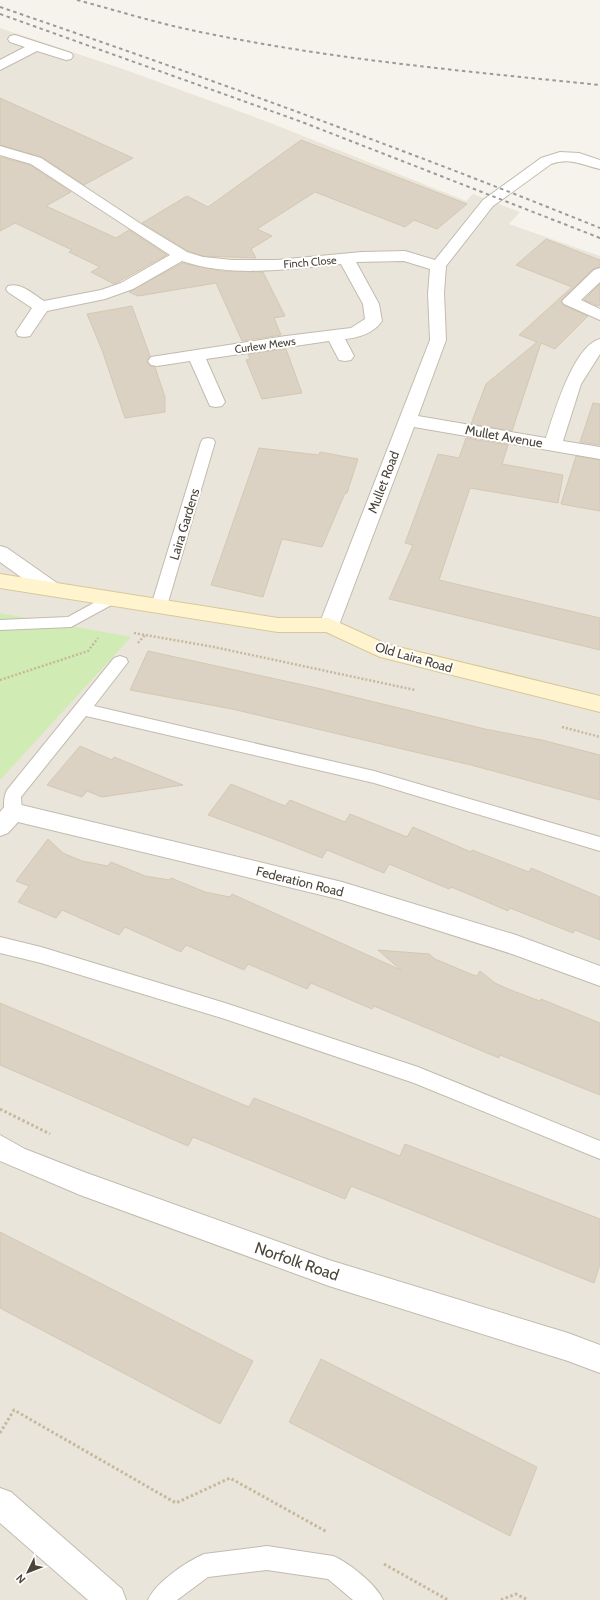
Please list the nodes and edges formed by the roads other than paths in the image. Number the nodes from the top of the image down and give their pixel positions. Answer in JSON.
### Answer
{"nodes":[{"id":1,"x":15,"y":39,"type":"dead end"},
{"id":2,"x":36,"y":46,"type":"junction"},
{"id":3,"x":66,"y":56,"type":"dead end"},
{"id":4,"x":0,"y":66,"type":"edge"},
{"id":5,"x":0,"y":150,"type":"edge"},
{"id":6,"x":600,"y":165,"type":"edge"},
{"id":7,"x":181,"y":255,"type":"junction"},
{"id":8,"x":346,"y":259,"type":"junction"},
{"id":9,"x":438,"y":266,"type":"junction"},
{"id":10,"x":600,"y":273,"type":"edge"},
{"id":11,"x":14,"y":289,"type":"dead end"},
{"id":12,"x":41,"y":307,"type":"junction"},
{"id":13,"x":600,"y":315,"type":"edge"},
{"id":14,"x":24,"y":332,"type":"dead end"},
{"id":15,"x":335,"y":336,"type":"junction"},
{"id":16,"x":600,"y":344,"type":"edge"},
{"id":17,"x":196,"y":355,"type":"junction"},
{"id":18,"x":346,"y":356,"type":"dead end"},
{"id":19,"x":157,"y":361,"type":"dead end"},
{"id":20,"x":216,"y":402,"type":"dead end"},
{"id":21,"x":407,"y":420,"type":"junction"},
{"id":22,"x":208,"y":442,"type":"dead end"},
{"id":23,"x":553,"y":445,"type":"junction"},
{"id":24,"x":600,"y":453,"type":"edge"},
{"id":25,"x":0,"y":553,"type":"edge"},
{"id":26,"x":0,"y":581,"type":"edge"},
{"id":27,"x":50,"y":588,"type":"junction"},
{"id":28,"x":110,"y":598,"type":"junction"},
{"id":29,"x":159,"y":606,"type":"junction"},
{"id":30,"x":0,"y":625,"type":"edge"},
{"id":31,"x":329,"y":625,"type":"junction"},
{"id":32,"x":120,"y":662,"type":"dead end"},
{"id":33,"x":600,"y":704,"type":"edge"},
{"id":34,"x":83,"y":709,"type":"junction"},
{"id":35,"x":6,"y":820,"type":"edge"},
{"id":36,"x":600,"y":844,"type":"edge"},
{"id":37,"x":0,"y":945,"type":"edge"},
{"id":38,"x":600,"y":976,"type":"edge"},
{"id":39,"x":0,"y":1147,"type":"edge"},
{"id":40,"x":600,"y":1150,"type":"edge"},
{"id":41,"x":600,"y":1359,"type":"edge"},
{"id":42,"x":0,"y":1503,"type":"edge"},
{"id":43,"x":111,"y":1600,"type":"edge"},
{"id":44,"x":160,"y":1600,"type":"edge"},
{"id":45,"x":371,"y":1600,"type":"edge"}],
"edges":[{"from":1,"to":2,"type":"street"},
{"from":2,"to":3,"type":"street"},
{"from":2,"to":4,"type":"street"},
{"from":5,"to":7,"type":"street","name":"Finch Close"},
{"from":6,"to":9,"type":"street"},
{"from":7,"to":8,"type":"street","name":"Finch Close"},
{"from":7,"to":12,"type":"street"},
{"from":8,"to":9,"type":"street","name":"Finch Close"},
{"from":8,"to":15,"type":"street","name":"Curlew Mews"},
{"from":9,"to":21,"type":"street","name":"Mullet Road"},
{"from":10,"to":13,"type":"street"},
{"from":11,"to":12,"type":"street"},
{"from":12,"to":14,"type":"street"},
{"from":15,"to":17,"type":"street","name":"Curlew Mews"},
{"from":15,"to":18,"type":"street"},
{"from":16,"to":23,"type":"street"},
{"from":17,"to":19,"type":"street","name":"Curlew Mews"},
{"from":17,"to":20,"type":"street"},
{"from":21,"to":23,"type":"street","name":"Mullet Avenue"},
{"from":21,"to":31,"type":"street","name":"Mullet Road"},
{"from":22,"to":29,"type":"lane","name":"Laira Gardens"},
{"from":23,"to":24,"type":"street","name":"Mullet Avenue"},
{"from":25,"to":27,"type":"street","name":"Old Laira Road"},
{"from":26,"to":27,"type":"main road","name":"Old Laira Road"},
{"from":27,"to":28,"type":"main road","name":"Old Laira Road"},
{"from":28,"to":29,"type":"main road","name":"Old Laira Road"},
{"from":28,"to":30,"type":"lane"},
{"from":29,"to":31,"type":"main road","name":"Old Laira Road"},
{"from":31,"to":33,"type":"main road","name":"Old Laira Road"},
{"from":32,"to":34,"type":"lane"},
{"from":34,"to":35,"type":"lane"},
{"from":34,"to":36,"type":"lane"},
{"from":35,"to":38,"type":"street","name":"Federation Road"},
{"from":37,"to":40,"type":"lane"},
{"from":39,"to":41,"type":"street","name":"Norfolk Road"},
{"from":42,"to":43,"type":"street"},
{"from":44,"to":45,"type":"lane"}]}
